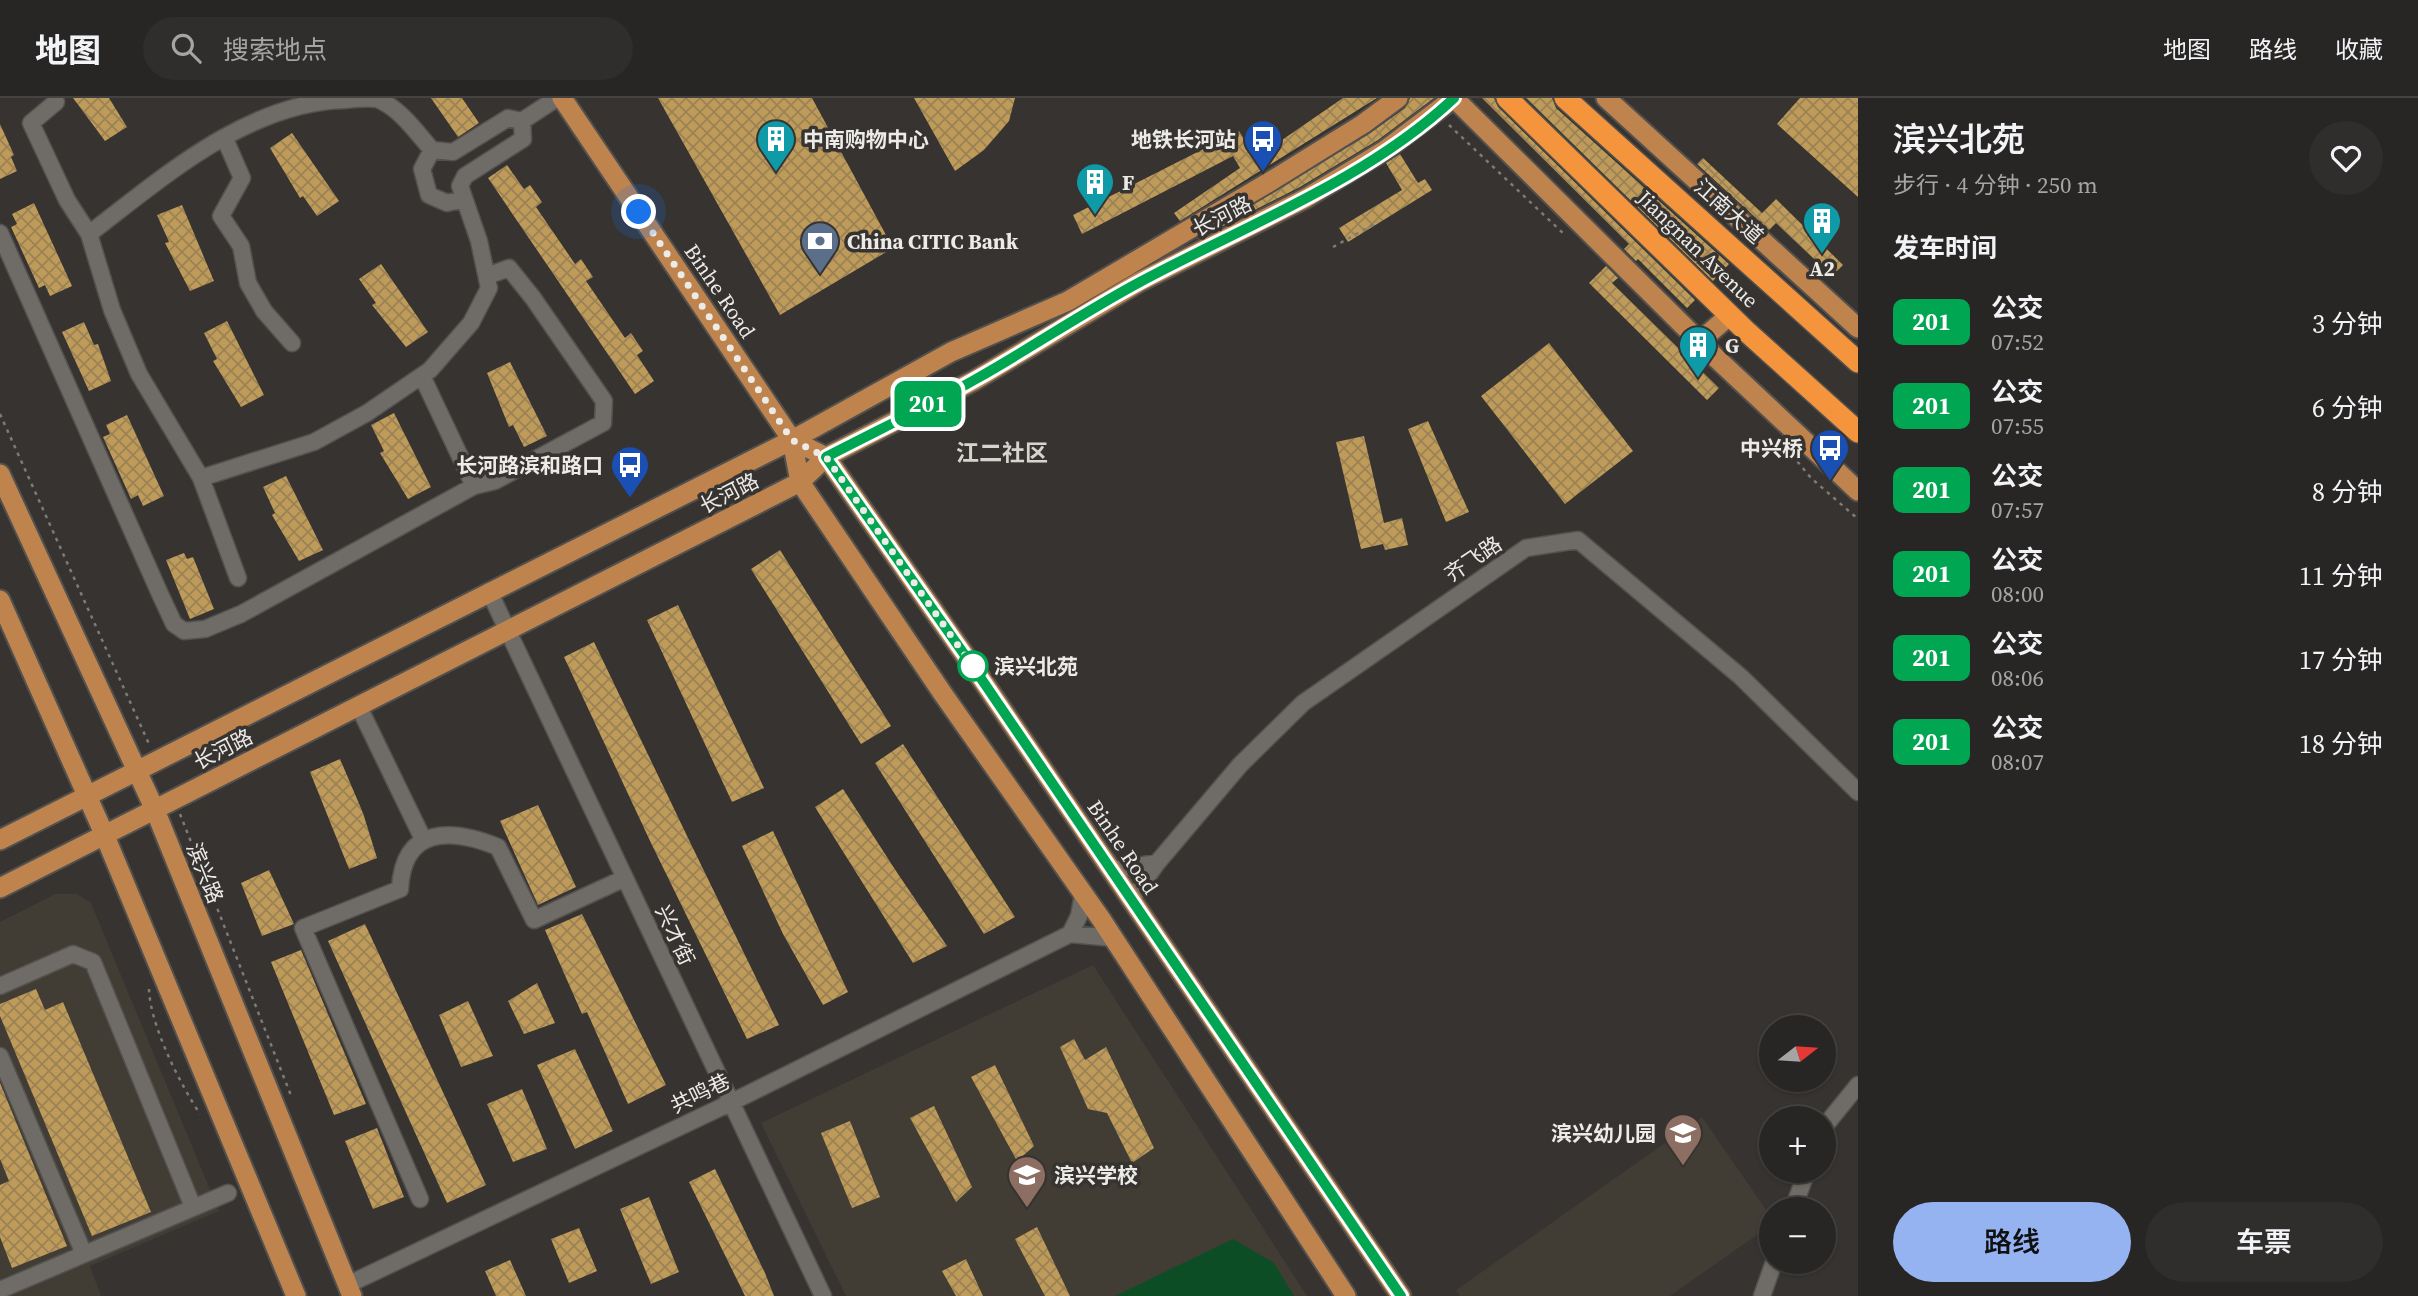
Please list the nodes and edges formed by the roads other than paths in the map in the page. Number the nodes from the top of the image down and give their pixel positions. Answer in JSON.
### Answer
{"nodes":[{"id":1,"x":560,"y":98,"type":"edge"},
{"id":2,"x":1398,"y":98,"type":"edge"},
{"id":3,"x":1454,"y":98,"type":"edge"},
{"id":4,"x":1507,"y":98,"type":"edge"},
{"id":5,"x":1566,"y":98,"type":"edge"},
{"id":6,"x":1606,"y":98,"type":"edge"},
{"id":7,"x":56,"y":102,"type":"dead end"},
{"id":8,"x":385,"y":102,"type":"edge"},
{"id":9,"x":522,"y":121,"type":"junction"},
{"id":10,"x":225,"y":139,"type":"junction"},
{"id":11,"x":432,"y":150,"type":"junction"},
{"id":12,"x":464,"y":199,"type":"junction"},
{"id":13,"x":0,"y":233,"type":"edge"},
{"id":14,"x":89,"y":234,"type":"junction"},
{"id":15,"x":1754,"y":234,"type":"junction"},
{"id":16,"x":1738,"y":252,"type":"junction"},
{"id":17,"x":486,"y":276,"type":"junction"},
{"id":18,"x":1730,"y":315,"type":"junction"},
{"id":19,"x":1858,"y":328,"type":"edge"},
{"id":20,"x":1699,"y":342,"type":"junction"},
{"id":21,"x":292,"y":343,"type":"dead end"},
{"id":22,"x":1858,"y":362,"type":"edge"},
{"id":23,"x":422,"y":376,"type":"junction"},
{"id":24,"x":1858,"y":432,"type":"edge"},
{"id":25,"x":792,"y":440,"type":"junction"},
{"id":26,"x":826,"y":457,"type":"junction"},
{"id":27,"x":0,"y":474,"type":"edge"},
{"id":28,"x":201,"y":478,"type":"junction"},
{"id":29,"x":800,"y":482,"type":"junction"},
{"id":30,"x":474,"y":486,"type":"junction"},
{"id":31,"x":1858,"y":491,"type":"edge"},
{"id":32,"x":238,"y":578,"type":"dead end"},
{"id":33,"x":489,"y":591,"type":"junction"},
{"id":34,"x":0,"y":600,"type":"edge"},
{"id":35,"x":508,"y":628,"type":"junction"},
{"id":36,"x":358,"y":705,"type":"junction"},
{"id":37,"x":136,"y":770,"type":"junction"},
{"id":38,"x":1858,"y":792,"type":"edge"},
{"id":39,"x":85,"y":795,"type":"junction"},
{"id":40,"x":155,"y":810,"type":"junction"},
{"id":41,"x":106,"y":836,"type":"junction"},
{"id":42,"x":0,"y":840,"type":"edge"},
{"id":43,"x":424,"y":841,"type":"junction"},
{"id":44,"x":1157,"y":863,"type":"junction"},
{"id":45,"x":1111,"y":870,"type":"junction"},
{"id":46,"x":625,"y":878,"type":"junction"},
{"id":47,"x":0,"y":888,"type":"edge"},
{"id":48,"x":1083,"y":894,"type":"junction"},
{"id":49,"x":1131,"y":900,"type":"junction"},
{"id":50,"x":1070,"y":934,"type":"junction"},
{"id":51,"x":1113,"y":937,"type":"junction"},
{"id":52,"x":0,"y":986,"type":"edge"},
{"id":53,"x":0,"y":1056,"type":"edge"},
{"id":54,"x":1858,"y":1085,"type":"edge"},
{"id":55,"x":730,"y":1103,"type":"junction"},
{"id":56,"x":1836,"y":1112,"type":"edge"},
{"id":57,"x":228,"y":1193,"type":"dead end"},
{"id":58,"x":420,"y":1199,"type":"dead end"},
{"id":59,"x":193,"y":1207,"type":"junction"},
{"id":60,"x":85,"y":1254,"type":"junction"},
{"id":61,"x":1770,"y":1274,"type":"edge"},
{"id":62,"x":0,"y":1290,"type":"edge"},
{"id":63,"x":349,"y":1291,"type":"edge"},
{"id":64,"x":296,"y":1296,"type":"edge"},
{"id":65,"x":823,"y":1296,"type":"edge"},
{"id":66,"x":1346,"y":1296,"type":"edge"},
{"id":67,"x":1401,"y":1296,"type":"edge"},
{"id":68,"x":1762,"y":1296,"type":"edge"}],
"edges":[{"from":1,"to":9,"type":"street"},
{"from":1,"to":25,"type":"main road","name":"Binhe Road"},
{"from":2,"to":25,"type":"main road","name":"长河路"},
{"from":3,"to":20,"type":"main road"},
{"from":3,"to":26,"type":"main road","name":"长河路"},
{"from":4,"to":18,"type":"highway","name":"Jiangnan Avenue"},
{"from":5,"to":16,"type":"highway","name":"江南大道"},
{"from":6,"to":15,"type":"main road"},
{"from":7,"to":14,"type":"street"},
{"from":8,"to":10,"type":"street"},
{"from":8,"to":11,"type":"street"},
{"from":9,"to":11,"type":"street"},
{"from":9,"to":12,"type":"street"},
{"from":10,"to":14,"type":"street"},
{"from":10,"to":21,"type":"street"},
{"from":11,"to":12,"type":"street"},
{"from":12,"to":17,"type":"street"},
{"from":13,"to":30,"type":"street"},
{"from":14,"to":28,"type":"street"},
{"from":15,"to":16,"type":"main road"},
{"from":15,"to":19,"type":"main road"},
{"from":16,"to":22,"type":"highway","name":"江南大道"},
{"from":17,"to":23,"type":"street"},
{"from":17,"to":30,"type":"street"},
{"from":18,"to":20,"type":"main road"},
{"from":18,"to":24,"type":"highway","name":"Jiangnan Avenue"},
{"from":20,"to":31,"type":"main road"},
{"from":23,"to":28,"type":"street"},
{"from":23,"to":30,"type":"street"},
{"from":25,"to":26,"type":"main road","name":"Binhe Road"},
{"from":25,"to":29,"type":"main road","name":"Binhe Road"},
{"from":25,"to":33,"type":"main road","name":"长河路"},
{"from":26,"to":29,"type":"main road","name":"长河路"},
{"from":26,"to":45,"type":"main road","name":"Binhe Road"},
{"from":27,"to":37,"type":"main road","name":"滨兴路"},
{"from":28,"to":32,"type":"street"},
{"from":29,"to":35,"type":"main road","name":"长河路"},
{"from":29,"to":48,"type":"main road","name":"Binhe Road"},
{"from":33,"to":35,"type":"street","name":"兴才街"},
{"from":33,"to":37,"type":"main road","name":"长河路"},
{"from":34,"to":39,"type":"main road"},
{"from":35,"to":36,"type":"main road","name":"长河路"},
{"from":35,"to":46,"type":"street","name":"兴才街"},
{"from":36,"to":40,"type":"main road","name":"长河路"},
{"from":36,"to":43,"type":"street"},
{"from":37,"to":39,"type":"main road","name":"长河路"},
{"from":37,"to":40,"type":"main road","name":"滨兴路"},
{"from":38,"to":44,"type":"street","name":"齐飞路"},
{"from":39,"to":41,"type":"main road"},
{"from":39,"to":42,"type":"main road","name":"长河路"},
{"from":40,"to":41,"type":"main road","name":"长河路"},
{"from":40,"to":63,"type":"main road","name":"滨兴路"},
{"from":41,"to":47,"type":"main road","name":"长河路"},
{"from":41,"to":64,"type":"main road"},
{"from":43,"to":46,"type":"street"},
{"from":43,"to":58,"type":"street"},
{"from":44,"to":45,"type":"street"},
{"from":44,"to":49,"type":"street","name":"齐飞路"},
{"from":45,"to":49,"type":"main road","name":"Binhe Road"},
{"from":46,"to":55,"type":"street","name":"兴才街"},
{"from":48,"to":50,"type":"street"},
{"from":48,"to":51,"type":"main road","name":"Binhe Road"},
{"from":49,"to":67,"type":"main road","name":"Binhe Road"},
{"from":50,"to":51,"type":"street"},
{"from":50,"to":55,"type":"street","name":"共鸣巷"},
{"from":51,"to":66,"type":"main road","name":"Binhe Road"},
{"from":52,"to":59,"type":"street"},
{"from":53,"to":60,"type":"street"},
{"from":54,"to":56,"type":"street"},
{"from":55,"to":63,"type":"street","name":"共鸣巷"},
{"from":55,"to":65,"type":"street","name":"兴才街"},
{"from":57,"to":59,"type":"street"},
{"from":59,"to":60,"type":"street"},
{"from":60,"to":62,"type":"street"},
{"from":61,"to":68,"type":"street"}]}
